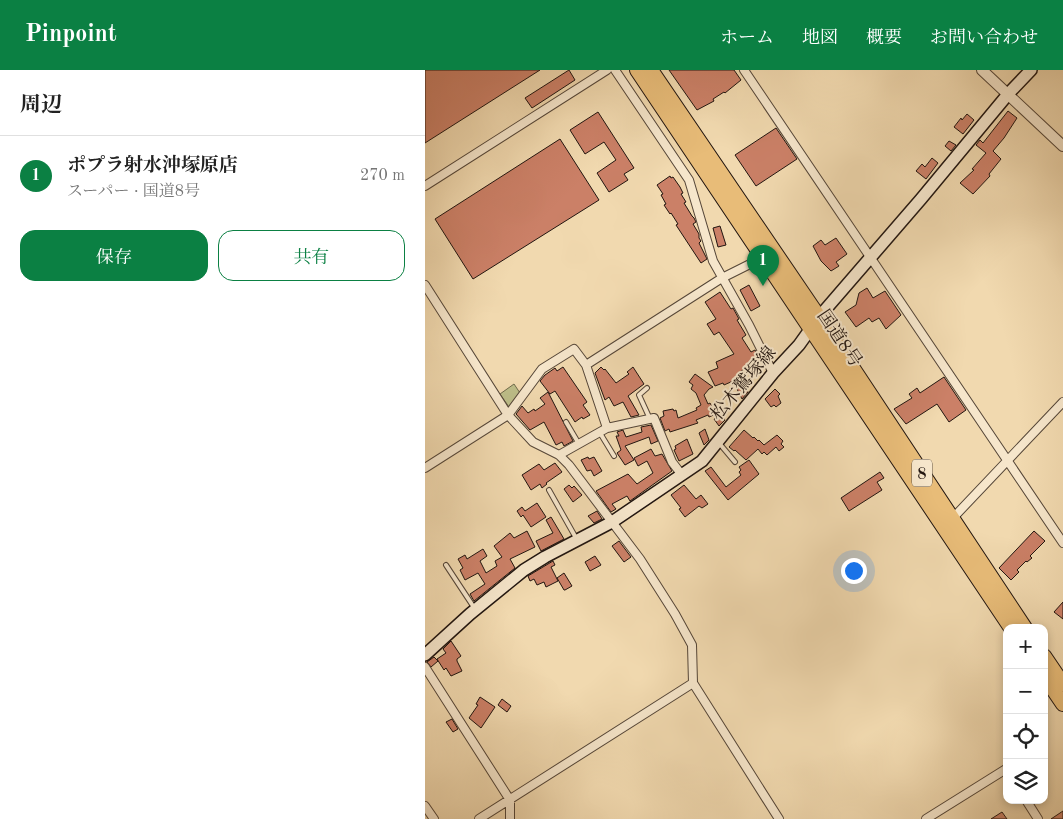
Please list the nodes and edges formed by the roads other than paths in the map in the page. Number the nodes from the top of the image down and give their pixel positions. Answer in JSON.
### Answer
{"nodes":[{"id":1,"x":607,"y":70,"type":"edge"},
{"id":2,"x":615,"y":70,"type":"edge"},
{"id":3,"x":630,"y":70,"type":"edge"},
{"id":4,"x":637,"y":70,"type":"edge"},
{"id":5,"x":651,"y":70,"type":"edge"},
{"id":6,"x":658,"y":70,"type":"edge"},
{"id":7,"x":744,"y":70,"type":"edge"},
{"id":8,"x":983,"y":70,"type":"edge"},
{"id":9,"x":1031,"y":70,"type":"edge"},
{"id":10,"x":1009,"y":93,"type":"junction"},
{"id":11,"x":670,"y":120,"type":"junction"},
{"id":12,"x":1063,"y":146,"type":"edge"},
{"id":13,"x":713,"y":160,"type":"junction"},
{"id":14,"x":425,"y":186,"type":"edge"},
{"id":15,"x":761,"y":254,"type":"junction"},
{"id":16,"x":871,"y":258,"type":"junction"},
{"id":17,"x":722,"y":278,"type":"junction"},
{"id":18,"x":425,"y":285,"type":"edge"},
{"id":19,"x":815,"y":323,"type":"junction"},
{"id":20,"x":585,"y":365,"type":"junction"},
{"id":21,"x":773,"y":373,"type":"junction"},
{"id":22,"x":647,"y":388,"type":"dead end"},
{"id":23,"x":1063,"y":402,"type":"edge"},
{"id":24,"x":508,"y":415,"type":"junction"},
{"id":25,"x":650,"y":419,"type":"junction"},
{"id":26,"x":566,"y":422,"type":"dead end"},
{"id":27,"x":604,"y":430,"type":"junction"},
{"id":28,"x":718,"y":442,"type":"junction"},
{"id":29,"x":579,"y":444,"type":"junction"},
{"id":30,"x":559,"y":455,"type":"junction"},
{"id":31,"x":614,"y":456,"type":"dead end"},
{"id":32,"x":1007,"y":460,"type":"junction"},
{"id":33,"x":735,"y":462,"type":"dead end"},
{"id":34,"x":425,"y":468,"type":"edge"},
{"id":35,"x":682,"y":475,"type":"junction"},
{"id":36,"x":549,"y":490,"type":"dead end"},
{"id":37,"x":952,"y":519,"type":"junction"},
{"id":38,"x":612,"y":522,"type":"junction"},
{"id":39,"x":577,"y":540,"type":"junction"},
{"id":40,"x":1063,"y":543,"type":"edge"},
{"id":41,"x":446,"y":565,"type":"dead end"},
{"id":42,"x":476,"y":610,"type":"junction"},
{"id":43,"x":1008,"y":624,"type":"edge"},
{"id":44,"x":1022,"y":624,"type":"edge"},
{"id":45,"x":427,"y":651,"type":"edge"},
{"id":46,"x":1048,"y":662,"type":"edge"},
{"id":47,"x":425,"y":668,"type":"edge"},
{"id":48,"x":1048,"y":682,"type":"edge"},
{"id":49,"x":693,"y":683,"type":"junction"},
{"id":50,"x":1063,"y":684,"type":"edge"},
{"id":51,"x":1063,"y":704,"type":"edge"},
{"id":52,"x":1003,"y":771,"type":"edge"},
{"id":53,"x":510,"y":800,"type":"junction"},
{"id":54,"x":1029,"y":804,"type":"edge"},
{"id":55,"x":425,"y":806,"type":"edge"},
{"id":56,"x":435,"y":819,"type":"edge"},
{"id":57,"x":479,"y":819,"type":"edge"},
{"id":58,"x":510,"y":819,"type":"edge"},
{"id":59,"x":779,"y":819,"type":"edge"},
{"id":60,"x":926,"y":819,"type":"edge"},
{"id":61,"x":1038,"y":819,"type":"edge"}],
"edges":[{"from":1,"to":14,"type":"street"},
{"from":2,"to":17,"type":"street"},
{"from":3,"to":11,"type":"highway"},
{"from":4,"to":11,"type":"highway","name":"国道8号","number":"8"},
{"from":5,"to":13,"type":"highway","name":"国道8号","number":"8"},
{"from":6,"to":13,"type":"highway"},
{"from":7,"to":16,"type":"street"},
{"from":8,"to":10,"type":"street"},
{"from":9,"to":10,"type":"main road","name":"松木鷲塚線"},
{"from":10,"to":12,"type":"street"},
{"from":10,"to":16,"type":"main road","name":"松木鷲塚線"},
{"from":11,"to":15,"type":"highway","name":"国道8号","number":"8"},
{"from":13,"to":19,"type":"highway","name":"国道8号","number":"8"},
{"from":15,"to":17,"type":"street"},
{"from":15,"to":19,"type":"highway","name":"国道8号","number":"8"},
{"from":16,"to":19,"type":"main road","name":"松木鷲塚線"},
{"from":16,"to":32,"type":"street"},
{"from":17,"to":20,"type":"street"},
{"from":17,"to":21,"type":"street"},
{"from":18,"to":24,"type":"street"},
{"from":19,"to":21,"type":"main road","name":"松木鷲塚線"},
{"from":19,"to":37,"type":"highway","name":"国道8号","number":"8"},
{"from":19,"to":43,"type":"highway","name":"国道8号","number":"8"},
{"from":20,"to":24,"type":"street"},
{"from":20,"to":27,"type":"street"},
{"from":21,"to":28,"type":"main road","name":"松木鷲塚線"},
{"from":22,"to":25,"type":"lane"},
{"from":23,"to":32,"type":"street"},
{"from":24,"to":30,"type":"street"},
{"from":24,"to":34,"type":"street"},
{"from":25,"to":27,"type":"street"},
{"from":25,"to":35,"type":"street"},
{"from":26,"to":29,"type":"lane"},
{"from":27,"to":29,"type":"street"},
{"from":27,"to":31,"type":"lane"},
{"from":28,"to":33,"type":"lane"},
{"from":28,"to":35,"type":"main road","name":"松木鷲塚線"},
{"from":29,"to":30,"type":"street"},
{"from":30,"to":38,"type":"street"},
{"from":32,"to":37,"type":"street"},
{"from":32,"to":40,"type":"street"},
{"from":35,"to":38,"type":"main road","name":"松木鷲塚線"},
{"from":36,"to":39,"type":"lane"},
{"from":37,"to":44,"type":"highway","name":"国道8号","number":"8"},
{"from":38,"to":39,"type":"main road","name":"松木鷲塚線"},
{"from":38,"to":49,"type":"street"},
{"from":39,"to":42,"type":"main road","name":"松木鷲塚線"},
{"from":41,"to":42,"type":"lane"},
{"from":42,"to":45,"type":"main road","name":"松木鷲塚線"},
{"from":46,"to":50,"type":"highway"},
{"from":47,"to":53,"type":"street"},
{"from":48,"to":51,"type":"highway"},
{"from":49,"to":53,"type":"street"},
{"from":49,"to":59,"type":"street"},
{"from":52,"to":60,"type":"street"},
{"from":53,"to":57,"type":"street"},
{"from":53,"to":58,"type":"street"},
{"from":54,"to":61,"type":"street"},
{"from":55,"to":56,"type":"street"}]}
